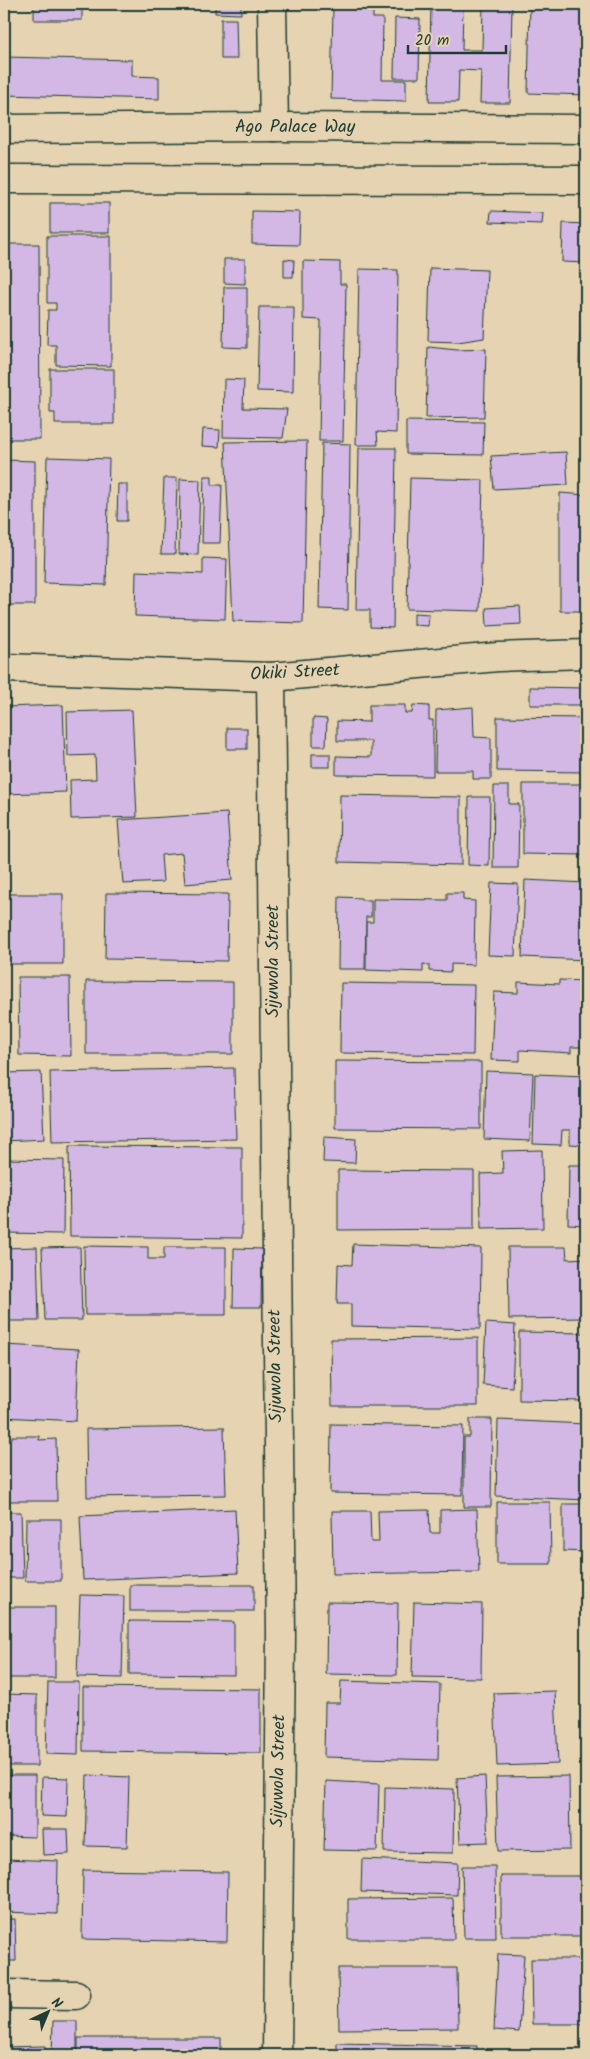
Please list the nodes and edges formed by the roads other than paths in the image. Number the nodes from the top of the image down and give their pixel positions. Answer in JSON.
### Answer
{"nodes":[{"id":1,"x":272,"y":4,"type":"edge"},
{"id":2,"x":274,"y":127,"type":"junction"},
{"id":3,"x":4,"y":129,"type":"edge"},
{"id":4,"x":586,"y":129,"type":"edge"},
{"id":5,"x":4,"y":180,"type":"edge"},
{"id":6,"x":586,"y":180,"type":"edge"},
{"id":7,"x":586,"y":654,"type":"edge"},
{"id":8,"x":4,"y":668,"type":"edge"},
{"id":9,"x":271,"y":677,"type":"junction"},
{"id":10,"x":4,"y":1994,"type":"edge"},
{"id":11,"x":76,"y":1995,"type":"dead end"},
{"id":12,"x":277,"y":2055,"type":"edge"}],
"edges":[{"from":1,"to":2,"type":"street"},
{"from":2,"to":3,"type":"street","name":"Ago Palace Way"},
{"from":2,"to":4,"type":"street","name":"Ago Palace Way"},
{"from":5,"to":6,"type":"street"},
{"from":7,"to":9,"type":"street","name":"Okiki Street"},
{"from":8,"to":9,"type":"street","name":"Okiki Street"},
{"from":9,"to":12,"type":"street","name":"Sijuwola Street"},
{"from":10,"to":11,"type":"street"}]}
